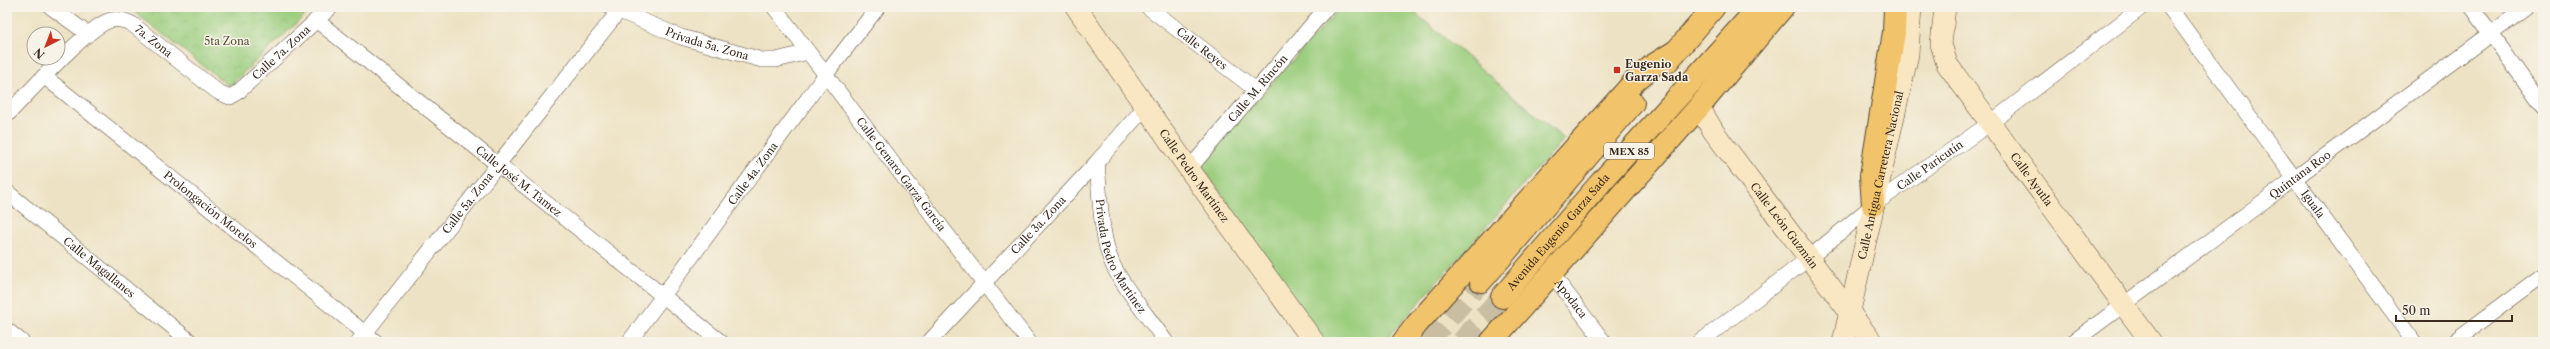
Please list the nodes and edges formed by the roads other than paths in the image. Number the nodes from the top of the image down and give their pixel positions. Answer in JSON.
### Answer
{"nodes":[{"id":1,"x":51,"y":7,"type":"edge"},
{"id":2,"x":331,"y":7,"type":"edge"},
{"id":3,"x":774,"y":7,"type":"edge"},
{"id":4,"x":878,"y":7,"type":"edge"},
{"id":5,"x":1076,"y":7,"type":"edge"},
{"id":6,"x":1148,"y":7,"type":"edge"},
{"id":7,"x":1714,"y":7,"type":"edge"},
{"id":8,"x":1759,"y":7,"type":"edge"},
{"id":9,"x":1783,"y":7,"type":"edge"},
{"id":10,"x":1895,"y":7,"type":"edge"},
{"id":11,"x":1911,"y":7,"type":"edge"},
{"id":12,"x":1945,"y":7,"type":"edge"},
{"id":13,"x":2142,"y":7,"type":"edge"},
{"id":14,"x":2169,"y":7,"type":"edge"},
{"id":15,"x":2472,"y":7,"type":"edge"},
{"id":16,"x":2527,"y":7,"type":"edge"},
{"id":17,"x":616,"y":8,"type":"edge"},
{"id":18,"x":1318,"y":10,"type":"edge"},
{"id":19,"x":316,"y":20,"type":"junction"},
{"id":20,"x":2491,"y":33,"type":"junction"},
{"id":21,"x":88,"y":34,"type":"junction"},
{"id":22,"x":1727,"y":42,"type":"junction"},
{"id":23,"x":1676,"y":51,"type":"junction"},
{"id":24,"x":808,"y":52,"type":"junction"},
{"id":25,"x":826,"y":74,"type":"junction"},
{"id":26,"x":45,"y":76,"type":"junction"},
{"id":27,"x":1256,"y":90,"type":"junction"},
{"id":28,"x":230,"y":97,"type":"joint"},
{"id":29,"x":1703,"y":102,"type":"junction"},
{"id":30,"x":1145,"y":107,"type":"junction"},
{"id":31,"x":2543,"y":107,"type":"edge"},
{"id":32,"x":7,"y":115,"type":"edge"},
{"id":33,"x":1989,"y":124,"type":"junction"},
{"id":34,"x":1097,"y":162,"type":"junction"},
{"id":35,"x":500,"y":164,"type":"junction"},
{"id":36,"x":1189,"y":169,"type":"junction"},
{"id":37,"x":2294,"y":177,"type":"junction"},
{"id":38,"x":7,"y":192,"type":"edge"},
{"id":39,"x":1873,"y":205,"type":"junction"},
{"id":40,"x":1809,"y":258,"type":"junction"},
{"id":41,"x":1552,"y":274,"type":"junction"},
{"id":42,"x":2543,"y":275,"type":"edge"},
{"id":43,"x":1481,"y":281,"type":"tunnel mouth"},
{"id":44,"x":984,"y":282,"type":"junction"},
{"id":45,"x":663,"y":296,"type":"junction"},
{"id":46,"x":1502,"y":297,"type":"tunnel mouth"},
{"id":47,"x":2123,"y":303,"type":"junction"},
{"id":48,"x":1849,"y":313,"type":"junction"},
{"id":49,"x":7,"y":330,"type":"edge"},
{"id":50,"x":1414,"y":333,"type":"edge"},
{"id":51,"x":366,"y":339,"type":"edge"},
{"id":52,"x":22,"y":342,"type":"edge"},
{"id":53,"x":191,"y":342,"type":"edge"},
{"id":54,"x":629,"y":342,"type":"edge"},
{"id":55,"x":721,"y":342,"type":"edge"},
{"id":56,"x":929,"y":342,"type":"edge"},
{"id":57,"x":1029,"y":342,"type":"edge"},
{"id":58,"x":1166,"y":342,"type":"edge"},
{"id":59,"x":1314,"y":342,"type":"edge"},
{"id":60,"x":1403,"y":342,"type":"edge"},
{"id":61,"x":1491,"y":342,"type":"edge"},
{"id":62,"x":1604,"y":342,"type":"edge"},
{"id":63,"x":1700,"y":342,"type":"edge"},
{"id":64,"x":1843,"y":342,"type":"edge"},
{"id":65,"x":1872,"y":342,"type":"edge"},
{"id":66,"x":2074,"y":342,"type":"edge"},
{"id":67,"x":2151,"y":342,"type":"edge"},
{"id":68,"x":2414,"y":342,"type":"edge"},
{"id":69,"x":2453,"y":342,"type":"edge"}],
"edges":[{"from":1,"to":21,"type":"street"},
{"from":2,"to":19,"type":"street","name":"Calle 7a. Zona"},
{"from":3,"to":24,"type":"street","name":"Calle Genaro Garza García"},
{"from":4,"to":25,"type":"street","name":"Calle 4a. Zona"},
{"from":5,"to":30,"type":"main road","name":"Calle Pedro Martínez"},
{"from":6,"to":27,"type":"street","name":"Calle Reyes"},
{"from":7,"to":23,"type":"highway","number":"MEX 85"},
{"from":8,"to":22,"type":"highway","name":"Avenida Eugenio Garza Sada","number":"MEX 85"},
{"from":9,"to":29,"type":"highway"},
{"from":10,"to":39,"type":"highway"},
{"from":11,"to":39,"type":"main road","name":"Calle Antigua Carretera Nacional"},
{"from":12,"to":33,"type":"main road","name":"Calle Ayutla"},
{"from":13,"to":33,"type":"street","name":"Calle Paricutín"},
{"from":14,"to":37,"type":"street","name":"Iguala"},
{"from":15,"to":20,"type":"street"},
{"from":16,"to":20,"type":"street","name":"Quintana Roo"},
{"from":17,"to":24,"type":"street","name":"Privada 5a. Zona"},
{"from":17,"to":35,"type":"street","name":"Calle 5a. Zona"},
{"from":18,"to":27,"type":"street","name":"Calle M. Rincón"},
{"from":19,"to":28,"type":"street","name":"Calle 7a. Zona"},
{"from":19,"to":35,"type":"street","name":"Calle José M. Tamez"},
{"from":20,"to":31,"type":"street"},
{"from":20,"to":37,"type":"street","name":"Quintana Roo"},
{"from":21,"to":26,"type":"street","name":"7a. Zona"},
{"from":21,"to":28,"type":"street","name":"7a. Zona"},
{"from":22,"to":29,"type":"highway"},
{"from":22,"to":46,"type":"highway","name":"Avenida Eugenio Garza Sada","number":"MEX 85"},
{"from":23,"to":43,"type":"highway","number":"MEX 85"},
{"from":23,"to":50,"type":"highway"},
{"from":24,"to":25,"type":"street","name":"Calle Genaro Garza García"},
{"from":25,"to":44,"type":"street","name":"Calle Genaro Garza García"},
{"from":25,"to":45,"type":"street","name":"Calle 4a. Zona"},
{"from":26,"to":32,"type":"street","name":"7a. Zona"},
{"from":26,"to":51,"type":"street","name":"Prolongación Morelos"},
{"from":27,"to":36,"type":"street","name":"Calle M. Rincón"},
{"from":29,"to":40,"type":"main road","name":"Calle León Guzmán"},
{"from":29,"to":41,"type":"highway"},
{"from":30,"to":34,"type":"street","name":"Calle 3a. Zona"},
{"from":30,"to":36,"type":"main road","name":"Calle Pedro Martínez"},
{"from":33,"to":39,"type":"street","name":"Calle Paricutín"},
{"from":33,"to":47,"type":"main road","name":"Calle Ayutla"},
{"from":34,"to":44,"type":"street","name":"Calle 3a. Zona"},
{"from":34,"to":58,"type":"street","name":"Privada Pedro Martínez"},
{"from":35,"to":45,"type":"street","name":"Calle José M. Tamez"},
{"from":35,"to":51,"type":"street","name":"Calle 5a. Zona"},
{"from":36,"to":59,"type":"main road","name":"Calle Pedro Martínez"},
{"from":37,"to":47,"type":"street","name":"Quintana Roo"},
{"from":37,"to":68,"type":"street","name":"Iguala"},
{"from":38,"to":53,"type":"street","name":"Calle Magallanes"},
{"from":39,"to":40,"type":"street","name":"Calle Paricutín"},
{"from":39,"to":48,"type":"main road","name":"Calle Antigua Carretera Nacional"},
{"from":40,"to":48,"type":"main road","name":"Calle León Guzmán"},
{"from":40,"to":63,"type":"street","name":"Calle Paricutín"},
{"from":41,"to":61,"type":"highway"},
{"from":41,"to":62,"type":"street","name":"Apodaca"},
{"from":42,"to":69,"type":"street"},
{"from":44,"to":56,"type":"street","name":"Calle 3a. Zona"},
{"from":44,"to":57,"type":"street","name":"Calle Genaro Garza García"},
{"from":45,"to":54,"type":"street","name":"Calle 4a. Zona"},
{"from":45,"to":55,"type":"street","name":"Calle José M. Tamez"},
{"from":47,"to":66,"type":"street","name":"Quintana Roo"},
{"from":47,"to":67,"type":"main road","name":"Calle Ayutla"},
{"from":48,"to":64,"type":"main road","name":"Calle Antigua Carretera Nacional"},
{"from":48,"to":65,"type":"main road","name":"Calle León Guzmán"},
{"from":49,"to":52,"type":"street"},
{"from":50,"to":60,"type":"highway"}]}
